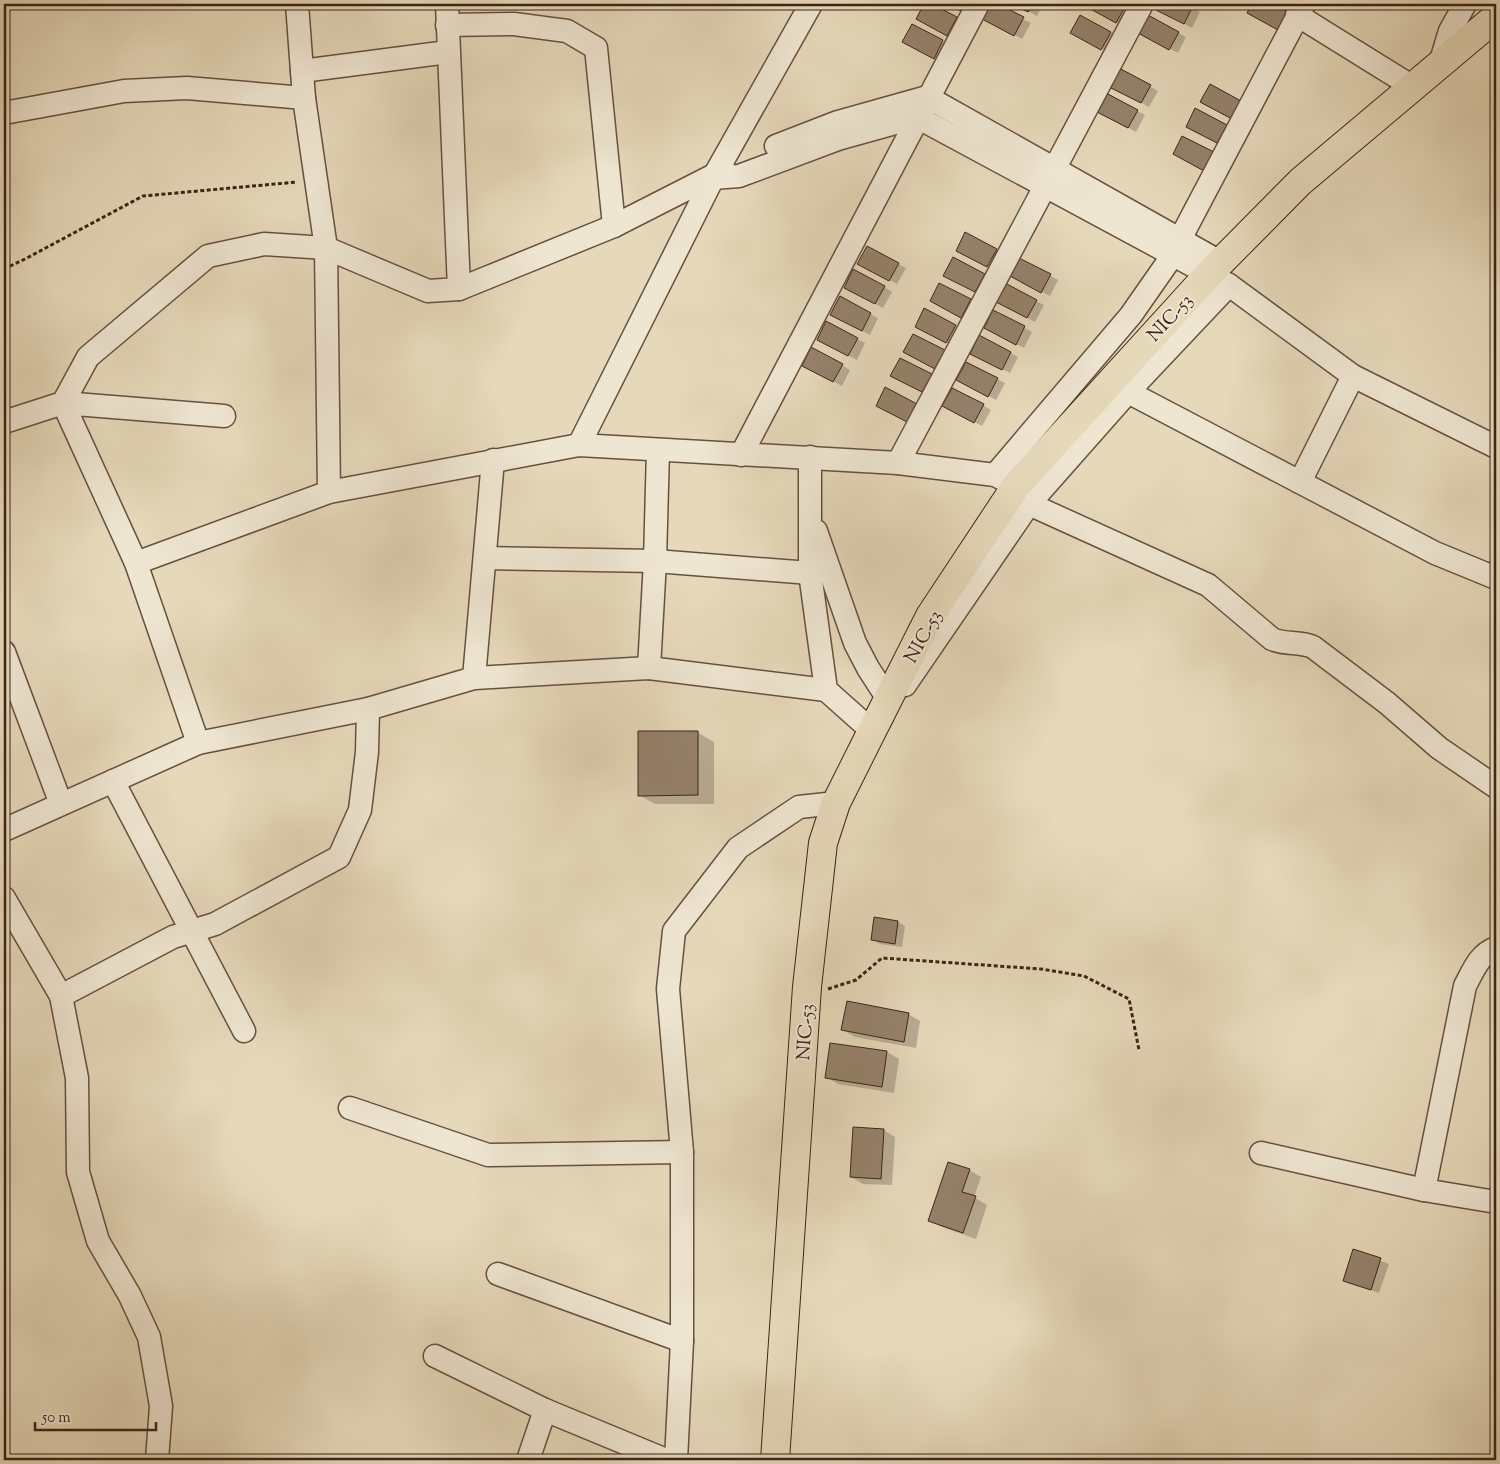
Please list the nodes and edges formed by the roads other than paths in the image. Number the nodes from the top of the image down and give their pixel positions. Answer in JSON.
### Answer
{"nodes":[{"id":1,"x":297,"y":4,"type":"edge"},
{"id":2,"x":811,"y":4,"type":"edge"},
{"id":3,"x":978,"y":4,"type":"edge"},
{"id":4,"x":1142,"y":4,"type":"edge"},
{"id":5,"x":1465,"y":4,"type":"edge"},
{"id":6,"x":1301,"y":10,"type":"edge"},
{"id":7,"x":447,"y":14,"type":"edge"},
{"id":8,"x":1496,"y":18,"type":"edge"},
{"id":9,"x":448,"y":52,"type":"junction"},
{"id":10,"x":1440,"y":64,"type":"junction"},
{"id":11,"x":302,"y":71,"type":"junction"},
{"id":12,"x":1413,"y":87,"type":"junction"},
{"id":13,"x":304,"y":98,"type":"junction"},
{"id":14,"x":922,"y":107,"type":"junction"},
{"id":15,"x":4,"y":113,"type":"edge"},
{"id":16,"x":1048,"y":177,"type":"junction"},
{"id":17,"x":713,"y":178,"type":"junction"},
{"id":18,"x":614,"y":226,"type":"junction"},
{"id":19,"x":1177,"y":247,"type":"junction"},
{"id":20,"x":326,"y":248,"type":"junction"},
{"id":21,"x":1219,"y":274,"type":"junction"},
{"id":22,"x":459,"y":289,"type":"junction"},
{"id":23,"x":1353,"y":376,"type":"junction"},
{"id":24,"x":1128,"y":392,"type":"junction"},
{"id":25,"x":62,"y":404,"type":"junction"},
{"id":26,"x":224,"y":416,"type":"dead end"},
{"id":27,"x":4,"y":422,"type":"edge"},
{"id":28,"x":579,"y":445,"type":"junction"},
{"id":29,"x":1496,"y":447,"type":"edge"},
{"id":30,"x":658,"y":450,"type":"junction"},
{"id":31,"x":741,"y":455,"type":"junction"},
{"id":32,"x":810,"y":457,"type":"junction"},
{"id":33,"x":493,"y":460,"type":"junction"},
{"id":34,"x":898,"y":463,"type":"junction"},
{"id":35,"x":1300,"y":482,"type":"junction"},
{"id":36,"x":1014,"y":489,"type":"junction"},
{"id":37,"x":329,"y":492,"type":"junction"},
{"id":38,"x":810,"y":514,"type":"junction"},
{"id":39,"x":485,"y":558,"type":"junction"},
{"id":40,"x":656,"y":561,"type":"junction"},
{"id":41,"x":136,"y":563,"type":"junction"},
{"id":42,"x":810,"y":573,"type":"junction"},
{"id":43,"x":1496,"y":578,"type":"edge"},
{"id":44,"x":4,"y":652,"type":"edge"},
{"id":45,"x":649,"y":668,"type":"junction"},
{"id":46,"x":474,"y":678,"type":"junction"},
{"id":47,"x":826,"y":690,"type":"junction"},
{"id":48,"x":888,"y":699,"type":"junction"},
{"id":49,"x":368,"y":709,"type":"junction"},
{"id":50,"x":872,"y":730,"type":"junction"},
{"id":51,"x":198,"y":742,"type":"junction"},
{"id":52,"x":113,"y":781,"type":"junction"},
{"id":53,"x":1496,"y":787,"type":"edge"},
{"id":54,"x":836,"y":803,"type":"junction"},
{"id":55,"x":61,"y":804,"type":"junction"},
{"id":56,"x":4,"y":830,"type":"edge"},
{"id":57,"x":4,"y":898,"type":"edge"},
{"id":58,"x":190,"y":932,"type":"junction"},
{"id":59,"x":1496,"y":948,"type":"edge"},
{"id":60,"x":62,"y":996,"type":"junction"},
{"id":61,"x":244,"y":1030,"type":"dead end"},
{"id":62,"x":350,"y":1108,"type":"dead end"},
{"id":63,"x":682,"y":1152,"type":"junction"},
{"id":64,"x":1261,"y":1153,"type":"dead end"},
{"id":65,"x":1424,"y":1190,"type":"junction"},
{"id":66,"x":1496,"y":1202,"type":"edge"},
{"id":67,"x":498,"y":1274,"type":"dead end"},
{"id":68,"x":682,"y":1341,"type":"junction"},
{"id":69,"x":435,"y":1356,"type":"dead end"},
{"id":70,"x":545,"y":1410,"type":"junction"},
{"id":71,"x":157,"y":1460,"type":"edge"},
{"id":72,"x":528,"y":1460,"type":"edge"},
{"id":73,"x":666,"y":1460,"type":"edge"},
{"id":74,"x":676,"y":1460,"type":"edge"},
{"id":75,"x":775,"y":1460,"type":"edge"}],
"edges":[{"from":1,"to":11,"type":"street"},
{"from":2,"to":17,"type":"street"},
{"from":3,"to":14,"type":"street"},
{"from":4,"to":16,"type":"street"},
{"from":5,"to":10,"type":"street"},
{"from":6,"to":12,"type":"street"},
{"from":6,"to":19,"type":"street"},
{"from":7,"to":9,"type":"street"},
{"from":7,"to":18,"type":"street"},
{"from":8,"to":10,"type":"main road","name":"NIC-53","number":"NIC-53"},
{"from":9,"to":11,"type":"street"},
{"from":9,"to":22,"type":"street"},
{"from":10,"to":12,"type":"main road","name":"NIC-53","number":"NIC-53"},
{"from":11,"to":13,"type":"street"},
{"from":12,"to":21,"type":"main road","name":"NIC-53","number":"NIC-53"},
{"from":13,"to":15,"type":"street"},
{"from":13,"to":20,"type":"street"},
{"from":14,"to":16,"type":"street"},
{"from":14,"to":17,"type":"street"},
{"from":14,"to":31,"type":"street"},
{"from":16,"to":19,"type":"street"},
{"from":16,"to":34,"type":"street"},
{"from":17,"to":18,"type":"street"},
{"from":17,"to":28,"type":"street"},
{"from":18,"to":22,"type":"street"},
{"from":19,"to":21,"type":"street"},
{"from":19,"to":36,"type":"street"},
{"from":20,"to":22,"type":"street"},
{"from":20,"to":25,"type":"street"},
{"from":20,"to":37,"type":"street"},
{"from":21,"to":23,"type":"street"},
{"from":21,"to":24,"type":"street"},
{"from":21,"to":36,"type":"main road","name":"NIC-53","number":"NIC-53"},
{"from":23,"to":29,"type":"street"},
{"from":23,"to":35,"type":"street"},
{"from":24,"to":35,"type":"street"},
{"from":24,"to":36,"type":"street"},
{"from":25,"to":26,"type":"street"},
{"from":25,"to":27,"type":"street"},
{"from":25,"to":41,"type":"street"},
{"from":28,"to":30,"type":"street"},
{"from":28,"to":33,"type":"street"},
{"from":30,"to":31,"type":"street"},
{"from":30,"to":40,"type":"street"},
{"from":31,"to":32,"type":"street"},
{"from":32,"to":34,"type":"street"},
{"from":32,"to":38,"type":"street"},
{"from":33,"to":37,"type":"street"},
{"from":33,"to":39,"type":"street"},
{"from":34,"to":36,"type":"street"},
{"from":35,"to":43,"type":"street"},
{"from":36,"to":48,"type":"main road","name":"NIC-53","number":"NIC-53"},
{"from":36,"to":50,"type":"street"},
{"from":36,"to":53,"type":"street"},
{"from":37,"to":41,"type":"street"},
{"from":38,"to":42,"type":"street"},
{"from":38,"to":48,"type":"street"},
{"from":39,"to":40,"type":"street"},
{"from":39,"to":46,"type":"street"},
{"from":40,"to":42,"type":"street"},
{"from":40,"to":45,"type":"street"},
{"from":41,"to":51,"type":"street"},
{"from":42,"to":47,"type":"street"},
{"from":44,"to":55,"type":"street"},
{"from":45,"to":46,"type":"street"},
{"from":45,"to":47,"type":"street"},
{"from":46,"to":49,"type":"street"},
{"from":47,"to":50,"type":"street"},
{"from":48,"to":50,"type":"main road","name":"NIC-53","number":"NIC-53"},
{"from":49,"to":51,"type":"street"},
{"from":49,"to":58,"type":"street"},
{"from":50,"to":54,"type":"main road","name":"NIC-53","number":"NIC-53"},
{"from":51,"to":52,"type":"street"},
{"from":52,"to":55,"type":"street"},
{"from":52,"to":58,"type":"street"},
{"from":54,"to":63,"type":"street"},
{"from":54,"to":75,"type":"main road","name":"NIC-53","number":"NIC-53"},
{"from":55,"to":56,"type":"street"},
{"from":57,"to":60,"type":"street"},
{"from":58,"to":60,"type":"street"},
{"from":58,"to":61,"type":"street"},
{"from":59,"to":65,"type":"street"},
{"from":60,"to":71,"type":"street"},
{"from":62,"to":63,"type":"street"},
{"from":63,"to":68,"type":"street"},
{"from":64,"to":65,"type":"street"},
{"from":65,"to":66,"type":"street"},
{"from":67,"to":68,"type":"street"},
{"from":68,"to":74,"type":"street"},
{"from":69,"to":70,"type":"street"},
{"from":70,"to":72,"type":"street"},
{"from":70,"to":73,"type":"street"}]}
